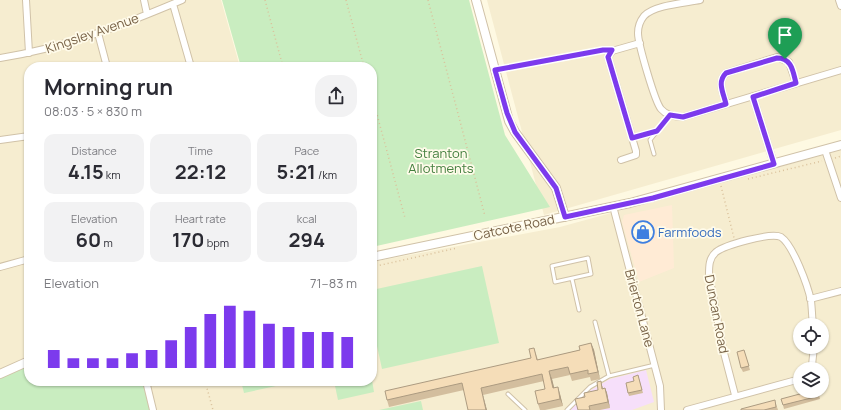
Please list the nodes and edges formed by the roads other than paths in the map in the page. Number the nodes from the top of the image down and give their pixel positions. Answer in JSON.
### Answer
{"nodes":[{"id":1,"x":26,"y":0,"type":"edge"},
{"id":2,"x":144,"y":0,"type":"edge"},
{"id":3,"x":182,"y":0,"type":"edge"},
{"id":4,"x":476,"y":0,"type":"edge"},
{"id":5,"x":700,"y":0,"type":"edge"},
{"id":6,"x":839,"y":0,"type":"edge"},
{"id":7,"x":173,"y":4,"type":"junction"},
{"id":8,"x":841,"y":6,"type":"edge"},
{"id":9,"x":147,"y":14,"type":"junction"},
{"id":10,"x":98,"y":34,"type":"junction"},
{"id":11,"x":640,"y":43,"type":"junction"},
{"id":12,"x":29,"y":53,"type":"junction"},
{"id":13,"x":0,"y":58,"type":"edge"},
{"id":14,"x":106,"y":62,"type":"edge"},
{"id":15,"x":190,"y":62,"type":"edge"},
{"id":16,"x":841,"y":70,"type":"edge"},
{"id":17,"x":796,"y":83,"type":"junction"},
{"id":18,"x":753,"y":97,"type":"junction"},
{"id":19,"x":726,"y":104,"type":"junction"},
{"id":20,"x":670,"y":115,"type":"junction"},
{"id":21,"x":24,"y":137,"type":"edge"},
{"id":22,"x":0,"y":140,"type":"edge"},
{"id":23,"x":841,"y":146,"type":"edge"},
{"id":24,"x":825,"y":150,"type":"junction"},
{"id":25,"x":654,"y":154,"type":"dead end"},
{"id":26,"x":621,"y":160,"type":"dead end"},
{"id":27,"x":774,"y":164,"type":"junction"},
{"id":28,"x":841,"y":198,"type":"edge"},
{"id":29,"x":614,"y":206,"type":"junction"},
{"id":30,"x":565,"y":217,"type":"junction"},
{"id":31,"x":377,"y":256,"type":"edge"},
{"id":32,"x":24,"y":260,"type":"edge"},
{"id":33,"x":0,"y":267,"type":"edge"},
{"id":34,"x":572,"y":279,"type":"junction"},
{"id":35,"x":841,"y":291,"type":"edge"},
{"id":36,"x":810,"y":299,"type":"junction"},
{"id":37,"x":579,"y":310,"type":"dead end"},
{"id":38,"x":812,"y":318,"type":"edge"},
{"id":39,"x":595,"y":322,"type":"dead end"},
{"id":40,"x":24,"y":363,"type":"edge"},
{"id":41,"x":655,"y":365,"type":"junction"},
{"id":42,"x":0,"y":374,"type":"edge"},
{"id":43,"x":609,"y":376,"type":"junction"},
{"id":44,"x":793,"y":381,"type":"edge"},
{"id":45,"x":147,"y":386,"type":"edge"},
{"id":46,"x":508,"y":394,"type":"dead end"},
{"id":47,"x":735,"y":395,"type":"junction"},
{"id":48,"x":153,"y":410,"type":"edge"},
{"id":49,"x":525,"y":410,"type":"edge"},
{"id":50,"x":567,"y":410,"type":"edge"},
{"id":51,"x":661,"y":410,"type":"edge"},
{"id":52,"x":687,"y":410,"type":"edge"}],
"edges":[{"from":1,"to":12,"type":"street"},
{"from":2,"to":9,"type":"street"},
{"from":3,"to":7,"type":"street","name":"Kingsley Avenue"},
{"from":4,"to":30,"type":"street"},
{"from":5,"to":11,"type":"street"},
{"from":6,"to":8,"type":"street"},
{"from":7,"to":9,"type":"street","name":"Kingsley Avenue"},
{"from":7,"to":15,"type":"street"},
{"from":9,"to":10,"type":"street","name":"Kingsley Avenue"},
{"from":10,"to":12,"type":"street","name":"Kingsley Avenue"},
{"from":10,"to":14,"type":"street"},
{"from":11,"to":20,"type":"street"},
{"from":11,"to":26,"type":"street"},
{"from":12,"to":13,"type":"street","name":"Kingsley Avenue"},
{"from":16,"to":17,"type":"street"},
{"from":17,"to":18,"type":"street"},
{"from":17,"to":19,"type":"street"},
{"from":18,"to":19,"type":"street"},
{"from":18,"to":27,"type":"street"},
{"from":19,"to":20,"type":"street"},
{"from":20,"to":25,"type":"lane"},
{"from":21,"to":22,"type":"street"},
{"from":23,"to":24,"type":"street","name":"Catcote Road"},
{"from":24,"to":27,"type":"street","name":"Catcote Road"},
{"from":24,"to":28,"type":"street"},
{"from":27,"to":29,"type":"street","name":"Catcote Road"},
{"from":29,"to":30,"type":"street","name":"Catcote Road"},
{"from":29,"to":41,"type":"street","name":"Brierton Lane"},
{"from":30,"to":31,"type":"street","name":"Catcote Road"},
{"from":32,"to":33,"type":"street"},
{"from":34,"to":34,"type":"lane"},
{"from":34,"to":37,"type":"lane"},
{"from":35,"to":36,"type":"street"},
{"from":36,"to":38,"type":"street","name":"Duncan Road"},
{"from":36,"to":47,"type":"street","name":"Duncan Road"},
{"from":39,"to":43,"type":"lane"},
{"from":40,"to":42,"type":"street"},
{"from":41,"to":43,"type":"lane"},
{"from":41,"to":51,"type":"street","name":"Brierton Lane"},
{"from":43,"to":50,"type":"lane"},
{"from":44,"to":47,"type":"street"},
{"from":45,"to":48,"type":"street"},
{"from":46,"to":49,"type":"lane"},
{"from":47,"to":52,"type":"street"}]}
